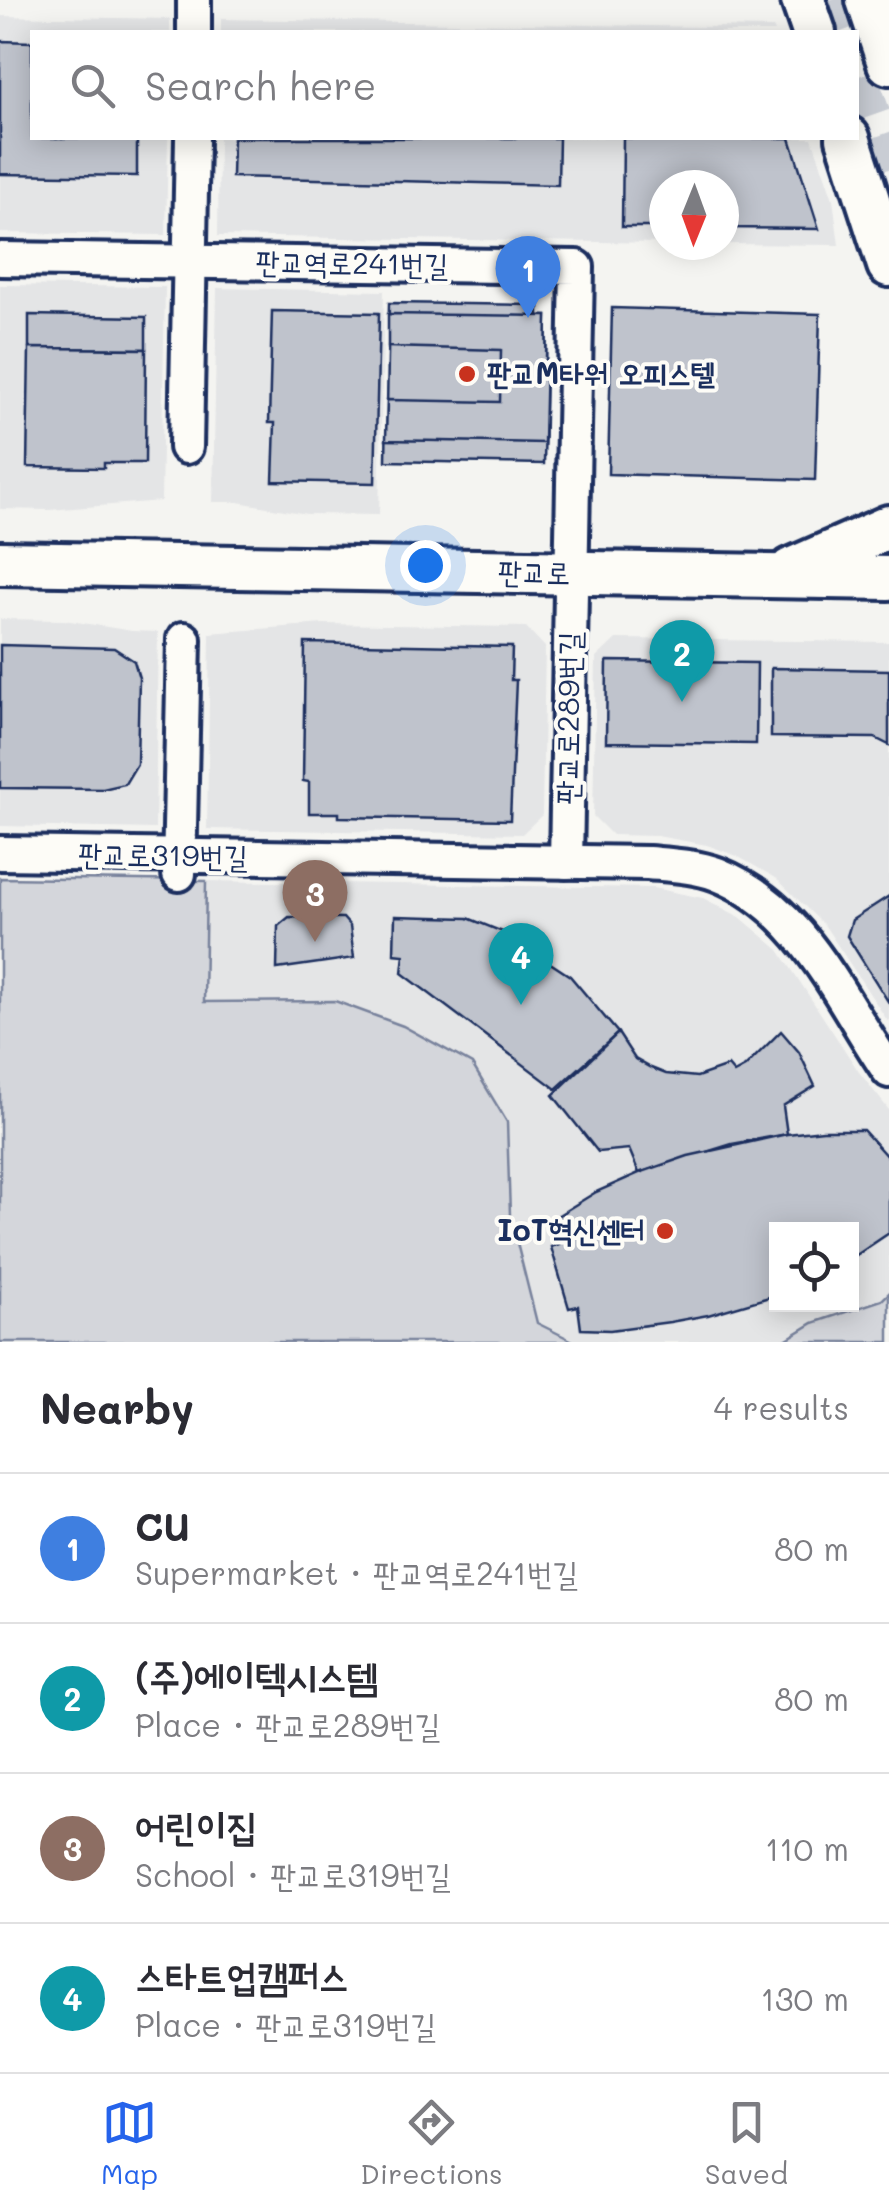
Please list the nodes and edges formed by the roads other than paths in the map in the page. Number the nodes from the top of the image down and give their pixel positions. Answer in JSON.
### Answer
{"nodes":[{"id":1,"x":194,"y":0,"type":"edge"},
{"id":2,"x":803,"y":0,"type":"edge"},
{"id":3,"x":868,"y":0,"type":"edge"},
{"id":4,"x":194,"y":30,"type":"edge"},
{"id":5,"x":813,"y":30,"type":"edge"},
{"id":6,"x":889,"y":63,"type":"edge"},
{"id":7,"x":192,"y":140,"type":"edge"},
{"id":8,"x":849,"y":140,"type":"edge"},
{"id":9,"x":0,"y":259,"type":"edge"},
{"id":10,"x":889,"y":266,"type":"edge"},
{"id":11,"x":186,"y":447,"type":"dead end"},
{"id":12,"x":889,"y":527,"type":"edge"},
{"id":13,"x":0,"y":564,"type":"edge"},
{"id":14,"x":572,"y":574,"type":"junction"},
{"id":15,"x":782,"y":575,"type":"junction"},
{"id":16,"x":889,"y":578,"type":"edge"},
{"id":17,"x":889,"y":603,"type":"edge"},
{"id":18,"x":184,"y":639,"type":"dead end"},
{"id":19,"x":0,"y":853,"type":"edge"},
{"id":20,"x":566,"y":862,"type":"junction"},
{"id":21,"x":179,"y":878,"type":"dead end"},
{"id":22,"x":889,"y":1071,"type":"edge"}],
"edges":[{"from":1,"to":4,"type":"street"},
{"from":2,"to":5,"type":"main road"},
{"from":3,"to":6,"type":"main road"},
{"from":7,"to":11,"type":"street"},
{"from":8,"to":10,"type":"main road"},
{"from":9,"to":14,"type":"street","name":"판교역로241번길"},
{"from":12,"to":15,"type":"main road"},
{"from":13,"to":14,"type":"main road","name":"판교로"},
{"from":14,"to":15,"type":"main road","name":"판교로"},
{"from":14,"to":20,"type":"street","name":"판교로289번길"},
{"from":15,"to":16,"type":"main road","name":"판교로"},
{"from":15,"to":17,"type":"main road"},
{"from":18,"to":21,"type":"street"},
{"from":19,"to":20,"type":"street","name":"판교로319번길"},
{"from":20,"to":22,"type":"street","name":"판교로319번길"}]}
